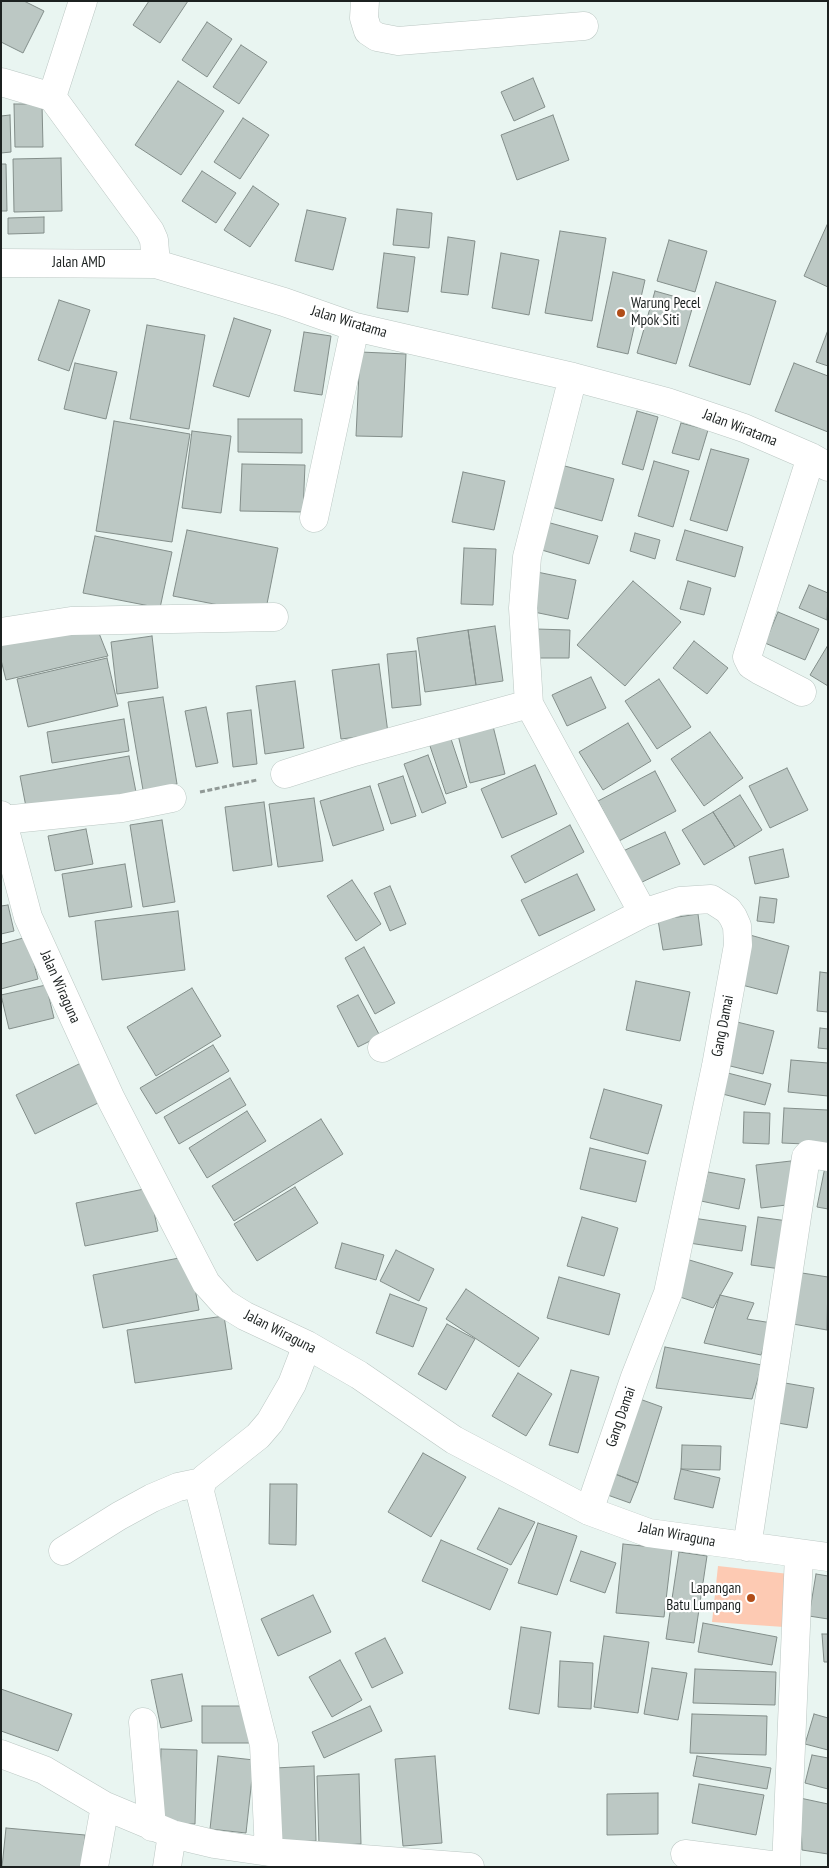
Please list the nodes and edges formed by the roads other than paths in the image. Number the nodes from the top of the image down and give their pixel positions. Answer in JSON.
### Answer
{"nodes":[{"id":1,"x":83,"y":1,"type":"edge"},
{"id":2,"x":365,"y":1,"type":"edge"},
{"id":3,"x":584,"y":26,"type":"dead end"},
{"id":4,"x":1,"y":82,"type":"edge"},
{"id":5,"x":52,"y":96,"type":"junction"},
{"id":6,"x":1,"y":263,"type":"edge"},
{"id":7,"x":156,"y":264,"type":"junction"},
{"id":8,"x":355,"y":327,"type":"junction"},
{"id":9,"x":573,"y":377,"type":"junction"},
{"id":10,"x":820,"y":462,"type":"edge"},
{"id":11,"x":314,"y":518,"type":"dead end"},
{"id":12,"x":274,"y":617,"type":"dead end"},
{"id":13,"x":1,"y":632,"type":"edge"},
{"id":14,"x":802,"y":692,"type":"dead end"},
{"id":15,"x":529,"y":704,"type":"junction"},
{"id":16,"x":285,"y":774,"type":"road end"},
{"id":17,"x":172,"y":798,"type":"road end"},
{"id":18,"x":2,"y":818,"type":"edge"},
{"id":19,"x":643,"y":914,"type":"junction"},
{"id":20,"x":382,"y":1048,"type":"dead end"},
{"id":21,"x":828,"y":1157,"type":"edge"},
{"id":22,"x":307,"y":1345,"type":"junction"},
{"id":23,"x":202,"y":1482,"type":"junction"},
{"id":24,"x":589,"y":1511,"type":"junction"},
{"id":25,"x":747,"y":1547,"type":"junction"},
{"id":26,"x":64,"y":1551,"type":"dead end"},
{"id":27,"x":799,"y":1554,"type":"junction"},
{"id":28,"x":828,"y":1557,"type":"edge"},
{"id":29,"x":143,"y":1722,"type":"dead end"},
{"id":30,"x":1,"y":1754,"type":"edge"},
{"id":31,"x":104,"y":1806,"type":"junction"},
{"id":32,"x":162,"y":1831,"type":"junction"},
{"id":33,"x":269,"y":1852,"type":"junction"},
{"id":34,"x":685,"y":1854,"type":"dead end"},
{"id":35,"x":94,"y":1867,"type":"edge"},
{"id":36,"x":166,"y":1867,"type":"edge"},
{"id":37,"x":470,"y":1867,"type":"edge"},
{"id":38,"x":786,"y":1867,"type":"edge"}],
"edges":[{"from":1,"to":5,"type":"street"},
{"from":2,"to":3,"type":"street"},
{"from":4,"to":5,"type":"street"},
{"from":5,"to":7,"type":"street"},
{"from":6,"to":7,"type":"street","name":"Jalan AMD"},
{"from":7,"to":8,"type":"street","name":"Jalan Wiratama"},
{"from":8,"to":9,"type":"street","name":"Jalan Wiratama"},
{"from":8,"to":11,"type":"street"},
{"from":9,"to":10,"type":"street","name":"Jalan Wiratama"},
{"from":9,"to":15,"type":"street"},
{"from":10,"to":14,"type":"street"},
{"from":12,"to":13,"type":"street"},
{"from":15,"to":16,"type":"street"},
{"from":15,"to":19,"type":"street"},
{"from":17,"to":18,"type":"street"},
{"from":18,"to":22,"type":"street","name":"Jalan Wiraguna"},
{"from":19,"to":20,"type":"street","name":"Gang Damai"},
{"from":19,"to":24,"type":"street","name":"Gang Damai"},
{"from":21,"to":25,"type":"street"},
{"from":22,"to":23,"type":"street"},
{"from":22,"to":24,"type":"street","name":"Jalan Wiraguna"},
{"from":23,"to":26,"type":"street"},
{"from":23,"to":33,"type":"street"},
{"from":24,"to":25,"type":"street","name":"Jalan Wiraguna"},
{"from":25,"to":27,"type":"street","name":"Jalan Wiraguna"},
{"from":27,"to":28,"type":"street","name":"Jalan Wiraguna"},
{"from":27,"to":38,"type":"street"},
{"from":29,"to":32,"type":"street"},
{"from":30,"to":31,"type":"street"},
{"from":31,"to":32,"type":"street"},
{"from":31,"to":35,"type":"street"},
{"from":32,"to":33,"type":"street"},
{"from":32,"to":36,"type":"street"},
{"from":33,"to":37,"type":"street"},
{"from":34,"to":38,"type":"street"}]}
